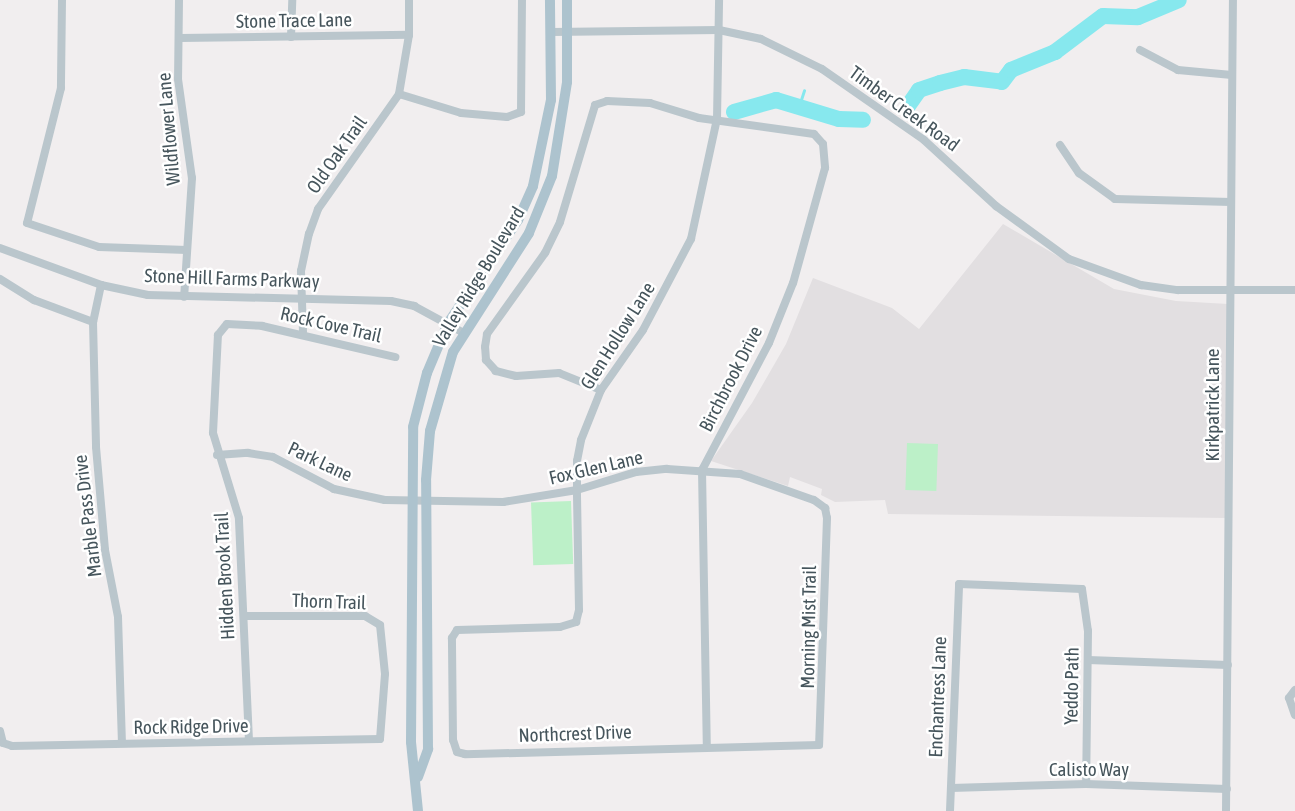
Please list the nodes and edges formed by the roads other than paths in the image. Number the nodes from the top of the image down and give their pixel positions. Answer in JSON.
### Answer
{"nodes":[{"id":1,"x":62,"y":0,"type":"edge"},
{"id":2,"x":179,"y":0,"type":"edge"},
{"id":3,"x":292,"y":0,"type":"edge"},
{"id":4,"x":409,"y":0,"type":"edge"},
{"id":5,"x":522,"y":0,"type":"edge"},
{"id":6,"x":550,"y":0,"type":"edge"},
{"id":7,"x":567,"y":0,"type":"edge"},
{"id":8,"x":719,"y":0,"type":"edge"},
{"id":9,"x":1233,"y":0,"type":"edge"},
{"id":10,"x":719,"y":30,"type":"junction"},
{"id":11,"x":551,"y":32,"type":"junction"},
{"id":12,"x":567,"y":32,"type":"junction"},
{"id":13,"x":409,"y":35,"type":"junction"},
{"id":14,"x":292,"y":37,"type":"junction"},
{"id":15,"x":180,"y":38,"type":"junction"},
{"id":16,"x":1140,"y":50,"type":"dead end"},
{"id":17,"x":1232,"y":75,"type":"junction"},
{"id":18,"x":399,"y":94,"type":"junction"},
{"id":19,"x":717,"y":119,"type":"junction"},
{"id":20,"x":1060,"y":145,"type":"dead end"},
{"id":21,"x":1231,"y":202,"type":"junction"},
{"id":22,"x":0,"y":248,"type":"edge"},
{"id":23,"x":187,"y":250,"type":"junction"},
{"id":24,"x":0,"y":279,"type":"edge"},
{"id":25,"x":101,"y":285,"type":"junction"},
{"id":26,"x":1230,"y":290,"type":"junction"},
{"id":27,"x":1295,"y":290,"type":"edge"},
{"id":28,"x":184,"y":297,"type":"junction"},
{"id":29,"x":302,"y":298,"type":"junction"},
{"id":30,"x":93,"y":322,"type":"junction"},
{"id":31,"x":449,"y":323,"type":"junction"},
{"id":32,"x":220,"y":330,"type":"joint"},
{"id":33,"x":303,"y":332,"type":"junction"},
{"id":34,"x":463,"y":332,"type":"junction"},
{"id":35,"x":395,"y":357,"type":"dead end"},
{"id":36,"x":601,"y":390,"type":"junction"},
{"id":37,"x":217,"y":455,"type":"junction"},
{"id":38,"x":702,"y":470,"type":"junction"},
{"id":39,"x":577,"y":491,"type":"junction"},
{"id":40,"x":409,"y":501,"type":"junction"},
{"id":41,"x":426,"y":503,"type":"junction"},
{"id":42,"x":825,"y":508,"type":"joint"},
{"id":43,"x":958,"y":584,"type":"joint"},
{"id":44,"x":244,"y":616,"type":"junction"},
{"id":45,"x":457,"y":630,"type":"joint"},
{"id":46,"x":1088,"y":660,"type":"junction"},
{"id":47,"x":1228,"y":665,"type":"junction"},
{"id":48,"x":1295,"y":690,"type":"edge"},
{"id":49,"x":1295,"y":715,"type":"edge"},
{"id":50,"x":0,"y":732,"type":"edge"},
{"id":51,"x":380,"y":738,"type":"joint"},
{"id":52,"x":249,"y":741,"type":"junction"},
{"id":53,"x":122,"y":743,"type":"junction"},
{"id":54,"x":819,"y":745,"type":"joint"},
{"id":55,"x":707,"y":746,"type":"junction"},
{"id":56,"x":418,"y":780,"type":"junction"},
{"id":57,"x":1086,"y":784,"type":"junction"},
{"id":58,"x":951,"y":788,"type":"junction"},
{"id":59,"x":1227,"y":789,"type":"junction"},
{"id":60,"x":418,"y":811,"type":"edge"},
{"id":61,"x":950,"y":811,"type":"edge"},
{"id":62,"x":1226,"y":811,"type":"edge"}],
"edges":[{"from":1,"to":23,"type":"street"},
{"from":2,"to":15,"type":"street","name":"Wildflower Lane"},
{"from":3,"to":14,"type":"street"},
{"from":4,"to":13,"type":"street","name":"Old Oak Trail"},
{"from":5,"to":18,"type":"street"},
{"from":6,"to":11,"type":"main road","name":"Valley Ridge Boulevard"},
{"from":7,"to":12,"type":"main road","name":"Valley Ridge Boulevard"},
{"from":8,"to":10,"type":"street","name":"Glen Hollow Lane"},
{"from":9,"to":17,"type":"street","name":"Kirkpatrick Lane"},
{"from":10,"to":12,"type":"street","name":"Timber Creek Road"},
{"from":10,"to":19,"type":"street","name":"Glen Hollow Lane"},
{"from":10,"to":26,"type":"street","name":"Timber Creek Road"},
{"from":11,"to":12,"type":"street","name":"Timber Creek Road"},
{"from":11,"to":31,"type":"main road","name":"Valley Ridge Boulevard"},
{"from":12,"to":34,"type":"main road","name":"Valley Ridge Boulevard"},
{"from":13,"to":14,"type":"street","name":"Stone Trace Lane"},
{"from":13,"to":18,"type":"street","name":"Old Oak Trail"},
{"from":14,"to":15,"type":"street","name":"Stone Trace Lane"},
{"from":15,"to":23,"type":"street","name":"Wildflower Lane"},
{"from":16,"to":17,"type":"street"},
{"from":17,"to":21,"type":"street","name":"Kirkpatrick Lane"},
{"from":18,"to":29,"type":"street","name":"Old Oak Trail"},
{"from":19,"to":36,"type":"street","name":"Glen Hollow Lane"},
{"from":19,"to":36,"type":"street","name":"Birchbrook Drive"},
{"from":19,"to":38,"type":"street","name":"Birchbrook Drive"},
{"from":20,"to":21,"type":"street"},
{"from":21,"to":26,"type":"street","name":"Kirkpatrick Lane"},
{"from":22,"to":25,"type":"street","name":"Stone Hill Farms Parkway"},
{"from":23,"to":28,"type":"street","name":"Wildflower Lane"},
{"from":24,"to":30,"type":"street"},
{"from":25,"to":28,"type":"street","name":"Stone Hill Farms Parkway"},
{"from":25,"to":30,"type":"street","name":"Marble Pass Drive"},
{"from":26,"to":27,"type":"street","name":"Timber Creek Road"},
{"from":26,"to":47,"type":"street","name":"Kirkpatrick Lane"},
{"from":28,"to":29,"type":"street","name":"Stone Hill Farms Parkway"},
{"from":29,"to":31,"type":"street","name":"Stone Hill Farms Parkway"},
{"from":29,"to":33,"type":"street","name":"Old Oak Trail"},
{"from":30,"to":53,"type":"street","name":"Marble Pass Drive"},
{"from":31,"to":34,"type":"street","name":"Stone Hill Farms Parkway"},
{"from":31,"to":40,"type":"main road","name":"Valley Ridge Boulevard"},
{"from":32,"to":33,"type":"street","name":"Rock Cove Trail"},
{"from":32,"to":37,"type":"street","name":"Hidden Brook Trail"},
{"from":33,"to":35,"type":"street","name":"Rock Cove Trail"},
{"from":34,"to":41,"type":"main road","name":"Valley Ridge Boulevard"},
{"from":36,"to":39,"type":"street","name":"Glen Hollow Lane"},
{"from":37,"to":40,"type":"street","name":"Park Lane"},
{"from":37,"to":44,"type":"street","name":"Hidden Brook Trail"},
{"from":38,"to":39,"type":"street","name":"Fox Glen Lane"},
{"from":38,"to":42,"type":"street","name":"Fox Glen Lane"},
{"from":38,"to":55,"type":"street","name":"Birchbrook Drive"},
{"from":39,"to":41,"type":"street","name":"Fox Glen Lane"},
{"from":39,"to":45,"type":"street","name":"Glen Hollow Lane"},
{"from":40,"to":41,"type":"street","name":"Fox Glen Lane"},
{"from":40,"to":56,"type":"main road","name":"Valley Ridge Boulevard"},
{"from":41,"to":56,"type":"main road","name":"Valley Ridge Boulevard"},
{"from":42,"to":54,"type":"street","name":"Morning Mist Trail"},
{"from":43,"to":46,"type":"street","name":"Yeddo Path"},
{"from":43,"to":58,"type":"street","name":"Enchantress Lane"},
{"from":44,"to":51,"type":"street","name":"Thorn Trail"},
{"from":44,"to":52,"type":"street","name":"Hidden Brook Trail"},
{"from":45,"to":55,"type":"street","name":"Northcrest Drive"},
{"from":46,"to":47,"type":"street"},
{"from":46,"to":57,"type":"street","name":"Yeddo Path"},
{"from":47,"to":59,"type":"street","name":"Kirkpatrick Lane"},
{"from":48,"to":49,"type":"street"},
{"from":50,"to":53,"type":"street","name":"Rock Ridge Drive"},
{"from":51,"to":52,"type":"street","name":"Rock Ridge Drive"},
{"from":52,"to":53,"type":"street","name":"Rock Ridge Drive"},
{"from":54,"to":55,"type":"street","name":"Northcrest Drive"},
{"from":56,"to":60,"type":"main road","name":"Valley Ridge Boulevard"},
{"from":57,"to":58,"type":"street","name":"Calisto Way"},
{"from":57,"to":59,"type":"street","name":"Calisto Way"},
{"from":58,"to":61,"type":"street","name":"Enchantress Lane"},
{"from":59,"to":62,"type":"street","name":"Kirkpatrick Lane"}]}
